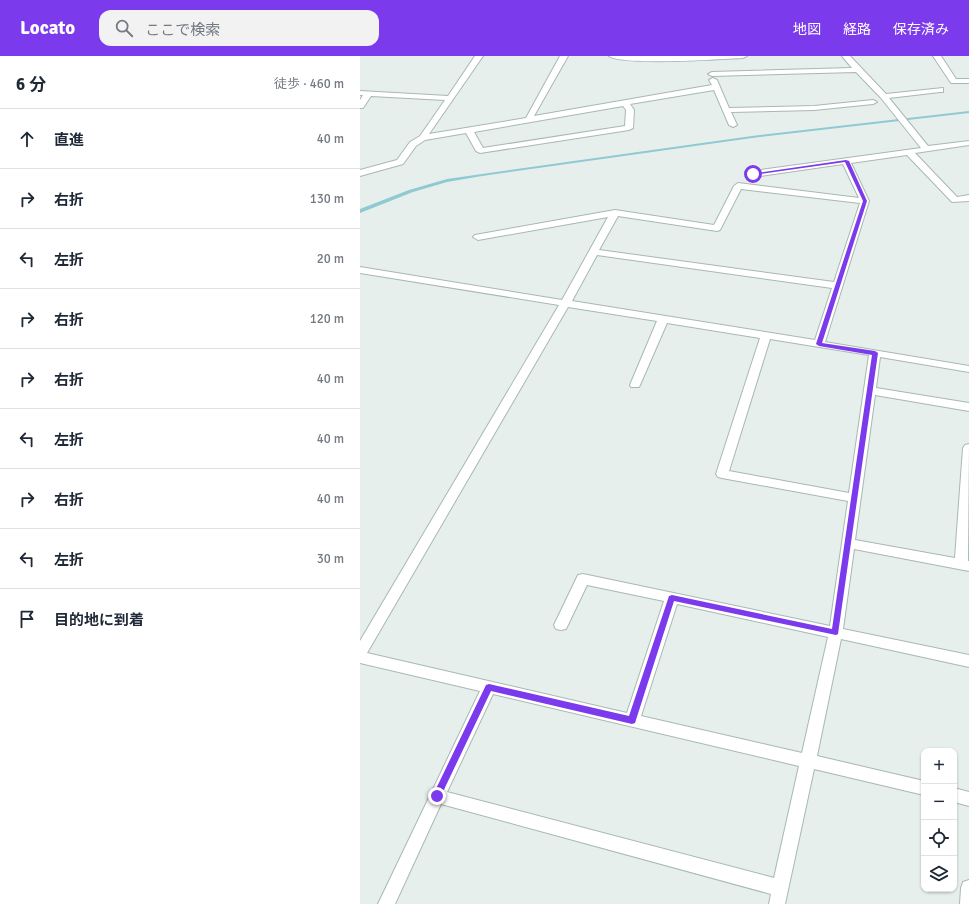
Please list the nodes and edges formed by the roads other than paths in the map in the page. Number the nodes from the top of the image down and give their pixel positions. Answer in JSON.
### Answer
{"nodes":[{"id":1,"x":480,"y":56,"type":"edge"},
{"id":2,"x":564,"y":56,"type":"edge"},
{"id":3,"x":613,"y":56,"type":"edge"},
{"id":4,"x":743,"y":56,"type":"edge"},
{"id":5,"x":846,"y":56,"type":"edge"},
{"id":6,"x":937,"y":56,"type":"edge"},
{"id":7,"x":709,"y":66,"type":"junction"},
{"id":8,"x":858,"y":70,"type":"junction"},
{"id":9,"x":969,"y":81,"type":"edge"},
{"id":10,"x":716,"y":87,"type":"junction"},
{"id":11,"x":940,"y":90,"type":"dead end"},
{"id":12,"x":360,"y":93,"type":"edge"},
{"id":13,"x":369,"y":93,"type":"junction"},
{"id":14,"x":884,"y":96,"type":"junction"},
{"id":15,"x":449,"y":98,"type":"junction"},
{"id":16,"x":873,"y":102,"type":"dead end"},
{"id":17,"x":625,"y":103,"type":"junction"},
{"id":18,"x":360,"y":106,"type":"edge"},
{"id":19,"x":726,"y":110,"type":"junction"},
{"id":20,"x":529,"y":120,"type":"junction"},
{"id":21,"x":734,"y":125,"type":"dead end"},
{"id":22,"x":469,"y":130,"type":"junction"},
{"id":23,"x":423,"y":138,"type":"junction"},
{"id":24,"x":969,"y":143,"type":"edge"},
{"id":25,"x":926,"y":149,"type":"junction"},
{"id":26,"x":909,"y":152,"type":"junction"},
{"id":27,"x":846,"y":161,"type":"junction"},
{"id":28,"x":360,"y":173,"type":"edge"},
{"id":29,"x":753,"y":174,"type":"dead end"},
{"id":30,"x":969,"y":198,"type":"edge"},
{"id":31,"x":865,"y":201,"type":"junction"},
{"id":32,"x":615,"y":213,"type":"junction"},
{"id":33,"x":478,"y":237,"type":"dead end"},
{"id":34,"x":594,"y":252,"type":"junction"},
{"id":35,"x":360,"y":270,"type":"edge"},
{"id":36,"x":838,"y":286,"type":"junction"},
{"id":37,"x":564,"y":304,"type":"junction"},
{"id":38,"x":663,"y":320,"type":"junction"},
{"id":39,"x":766,"y":336,"type":"junction"},
{"id":40,"x":819,"y":344,"type":"junction"},
{"id":41,"x":875,"y":353,"type":"junction"},
{"id":42,"x":969,"y":369,"type":"edge"},
{"id":43,"x":635,"y":385,"type":"dead end"},
{"id":44,"x":870,"y":391,"type":"junction"},
{"id":45,"x":969,"y":407,"type":"edge"},
{"id":46,"x":969,"y":448,"type":"edge"},
{"id":47,"x":854,"y":498,"type":"junction"},
{"id":48,"x":848,"y":543,"type":"junction"},
{"id":49,"x":965,"y":565,"type":"edge"},
{"id":50,"x":672,"y":598,"type":"junction"},
{"id":51,"x":561,"y":625,"type":"dead end"},
{"id":52,"x":836,"y":632,"type":"junction"},
{"id":53,"x":360,"y":653,"type":"edge"},
{"id":54,"x":360,"y":657,"type":"edge"},
{"id":55,"x":969,"y":661,"type":"edge"},
{"id":56,"x":489,"y":687,"type":"junction"},
{"id":57,"x":632,"y":720,"type":"junction"},
{"id":58,"x":807,"y":761,"type":"junction"},
{"id":59,"x":921,"y":787,"type":"edge"},
{"id":60,"x":437,"y":796,"type":"junction"},
{"id":61,"x":957,"y":796,"type":"edge"},
{"id":62,"x":969,"y":799,"type":"edge"},
{"id":63,"x":780,"y":888,"type":"junction"},
{"id":64,"x":969,"y":888,"type":"edge"},
{"id":65,"x":386,"y":904,"type":"edge"},
{"id":66,"x":777,"y":904,"type":"edge"},
{"id":67,"x":968,"y":904,"type":"edge"}],
"edges":[{"from":1,"to":15,"type":"street"},
{"from":2,"to":20,"type":"street"},
{"from":3,"to":7,"type":"street"},
{"from":4,"to":7,"type":"street"},
{"from":5,"to":8,"type":"street"},
{"from":6,"to":9,"type":"street"},
{"from":7,"to":8,"type":"street"},
{"from":7,"to":10,"type":"street"},
{"from":8,"to":14,"type":"street"},
{"from":10,"to":17,"type":"street"},
{"from":10,"to":19,"type":"street"},
{"from":11,"to":14,"type":"street"},
{"from":12,"to":13,"type":"street"},
{"from":13,"to":15,"type":"street"},
{"from":13,"to":18,"type":"street"},
{"from":14,"to":25,"type":"street"},
{"from":15,"to":23,"type":"street"},
{"from":16,"to":19,"type":"street"},
{"from":17,"to":20,"type":"street"},
{"from":17,"to":22,"type":"street"},
{"from":19,"to":21,"type":"street"},
{"from":20,"to":22,"type":"street"},
{"from":22,"to":23,"type":"street"},
{"from":23,"to":28,"type":"street"},
{"from":24,"to":25,"type":"street"},
{"from":25,"to":26,"type":"street"},
{"from":26,"to":27,"type":"street"},
{"from":26,"to":30,"type":"street"},
{"from":27,"to":29,"type":"street"},
{"from":27,"to":31,"type":"street"},
{"from":31,"to":32,"type":"street"},
{"from":31,"to":36,"type":"street"},
{"from":32,"to":33,"type":"street"},
{"from":32,"to":34,"type":"street"},
{"from":34,"to":36,"type":"street"},
{"from":34,"to":37,"type":"street"},
{"from":35,"to":37,"type":"street"},
{"from":36,"to":40,"type":"street"},
{"from":37,"to":38,"type":"street"},
{"from":37,"to":53,"type":"street"},
{"from":38,"to":39,"type":"street"},
{"from":38,"to":43,"type":"street"},
{"from":39,"to":40,"type":"street"},
{"from":39,"to":47,"type":"street"},
{"from":40,"to":41,"type":"street"},
{"from":41,"to":42,"type":"street"},
{"from":41,"to":44,"type":"street"},
{"from":44,"to":45,"type":"street"},
{"from":44,"to":47,"type":"street"},
{"from":46,"to":49,"type":"street"},
{"from":47,"to":48,"type":"street"},
{"from":48,"to":49,"type":"street"},
{"from":48,"to":52,"type":"street"},
{"from":50,"to":51,"type":"street"},
{"from":50,"to":52,"type":"street"},
{"from":50,"to":57,"type":"street"},
{"from":52,"to":55,"type":"street"},
{"from":52,"to":58,"type":"street"},
{"from":54,"to":56,"type":"street"},
{"from":56,"to":57,"type":"street"},
{"from":56,"to":60,"type":"street"},
{"from":57,"to":58,"type":"street"},
{"from":58,"to":59,"type":"street"},
{"from":58,"to":63,"type":"street"},
{"from":60,"to":63,"type":"street"},
{"from":60,"to":65,"type":"street"},
{"from":61,"to":62,"type":"street"},
{"from":63,"to":66,"type":"street"},
{"from":64,"to":67,"type":"street"}]}
